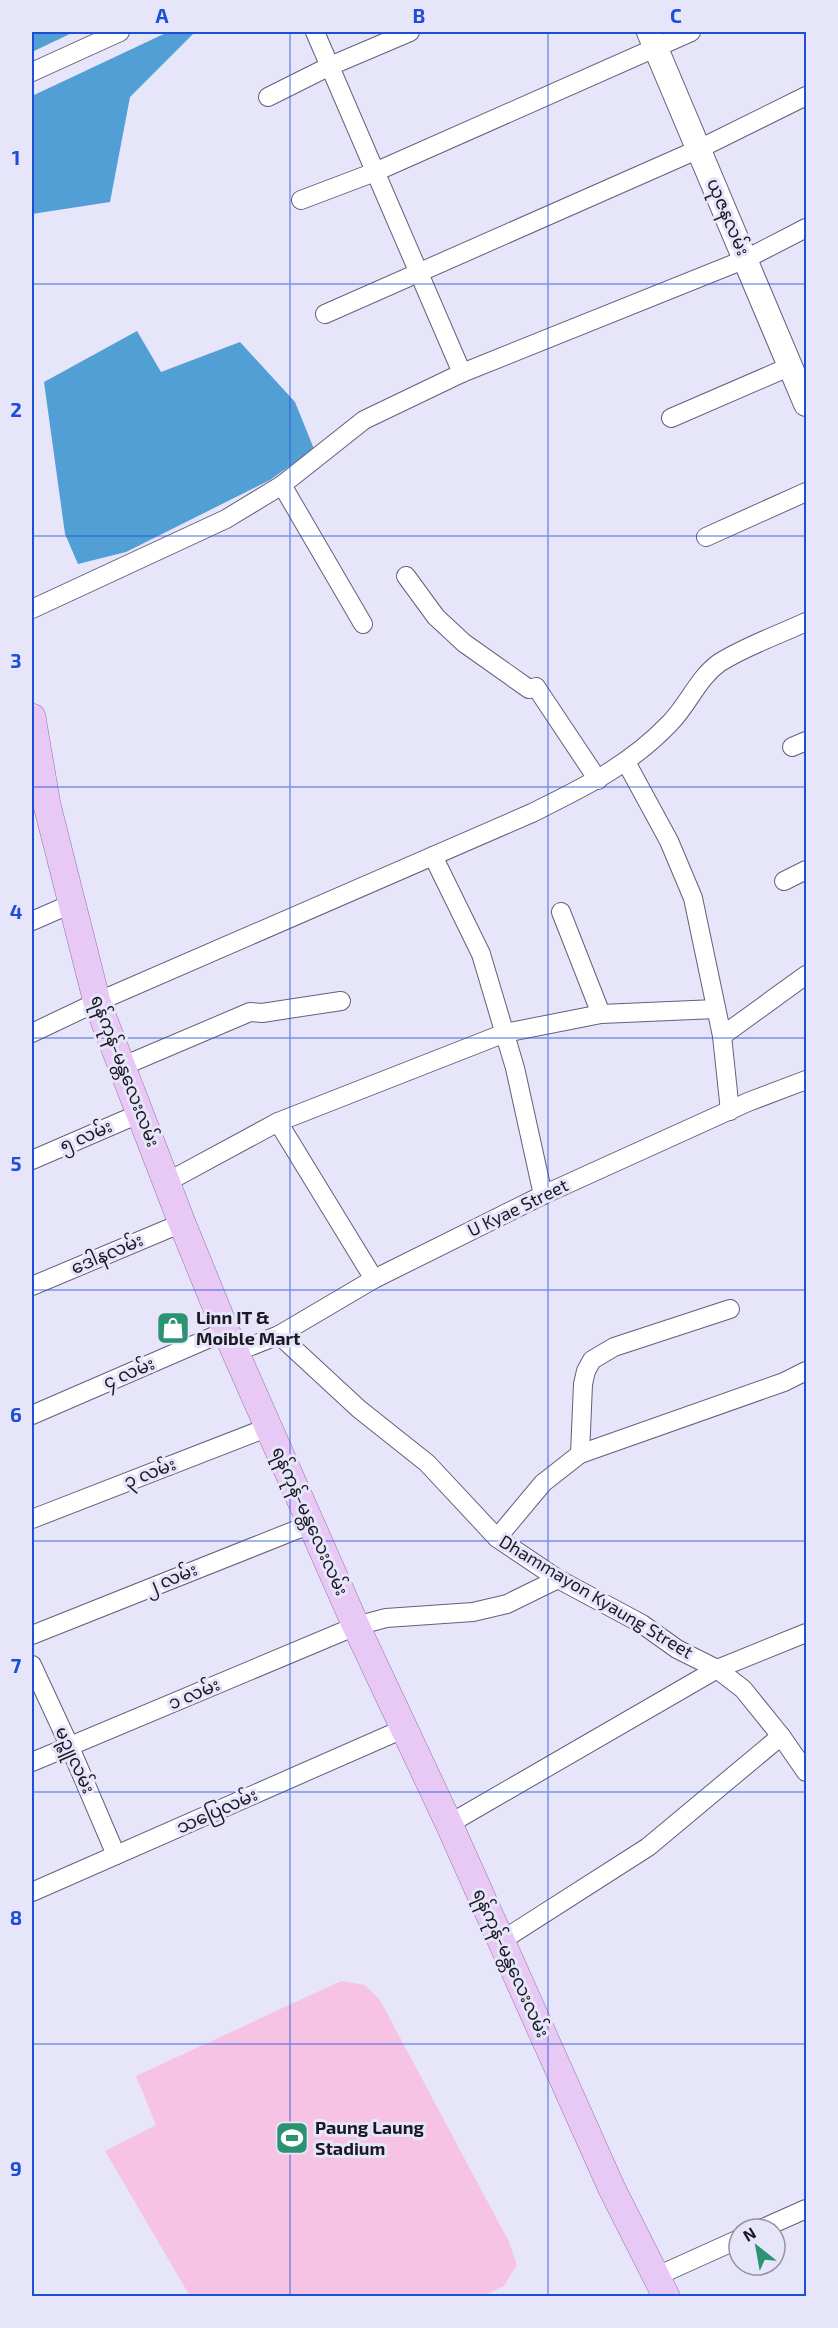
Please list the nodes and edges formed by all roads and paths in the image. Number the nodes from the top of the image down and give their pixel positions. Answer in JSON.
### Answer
{"nodes":[{"id":1,"x":120,"y":32,"type":"edge"},
{"id":2,"x":315,"y":32,"type":"edge"},
{"id":3,"x":410,"y":32,"type":"edge"},
{"id":4,"x":691,"y":32,"type":"edge"},
{"id":5,"x":653,"y":40,"type":"edge"},
{"id":6,"x":330,"y":66,"type":"junction"},
{"id":7,"x":32,"y":72,"type":"edge"},
{"id":8,"x":807,"y":96,"type":"edge"},
{"id":9,"x":268,"y":97,"type":"dead end"},
{"id":10,"x":699,"y":149,"type":"junction"},
{"id":11,"x":375,"y":172,"type":"junction"},
{"id":12,"x":302,"y":200,"type":"dead end"},
{"id":13,"x":807,"y":228,"type":"edge"},
{"id":14,"x":746,"y":259,"type":"junction"},
{"id":15,"x":419,"y":273,"type":"junction"},
{"id":16,"x":325,"y":314,"type":"dead end"},
{"id":17,"x":791,"y":366,"type":"junction"},
{"id":18,"x":462,"y":374,"type":"junction"},
{"id":19,"x":807,"y":404,"type":"edge"},
{"id":20,"x":671,"y":418,"type":"dead end"},
{"id":21,"x":282,"y":485,"type":"junction"},
{"id":22,"x":807,"y":492,"type":"edge"},
{"id":23,"x":706,"y":537,"type":"dead end"},
{"id":24,"x":406,"y":576,"type":"dead end"},
{"id":25,"x":32,"y":609,"type":"edge"},
{"id":26,"x":807,"y":622,"type":"edge"},
{"id":27,"x":363,"y":624,"type":"dead end"},
{"id":28,"x":32,"y":717,"type":"edge"},
{"id":29,"x":626,"y":762,"type":"junction"},
{"id":30,"x":598,"y":780,"type":"junction"},
{"id":31,"x":39,"y":808,"type":"edge"},
{"id":32,"x":433,"y":856,"type":"junction"},
{"id":33,"x":807,"y":870,"type":"edge"},
{"id":34,"x":784,"y":881,"type":"dead end"},
{"id":35,"x":71,"y":904,"type":"junction"},
{"id":36,"x":561,"y":912,"type":"dead end"},
{"id":37,"x":32,"y":921,"type":"edge"},
{"id":38,"x":807,"y":975,"type":"edge"},
{"id":39,"x":341,"y":1001,"type":"dead end"},
{"id":40,"x":97,"y":1002,"type":"junction"},
{"id":41,"x":716,"y":1010,"type":"junction"},
{"id":42,"x":601,"y":1014,"type":"junction"},
{"id":43,"x":32,"y":1033,"type":"edge"},
{"id":44,"x":505,"y":1033,"type":"junction"},
{"id":45,"x":722,"y":1036,"type":"junction"},
{"id":46,"x":123,"y":1066,"type":"junction"},
{"id":47,"x":807,"y":1080,"type":"edge"},
{"id":48,"x":730,"y":1111,"type":"junction"},
{"id":49,"x":141,"y":1113,"type":"junction"},
{"id":50,"x":278,"y":1122,"type":"junction"},
{"id":51,"x":32,"y":1160,"type":"edge"},
{"id":52,"x":167,"y":1182,"type":"junction"},
{"id":53,"x":543,"y":1195,"type":"junction"},
{"id":54,"x":182,"y":1223,"type":"junction"},
{"id":55,"x":374,"y":1279,"type":"junction"},
{"id":56,"x":32,"y":1286,"type":"edge"},
{"id":57,"x":730,"y":1309,"type":"dead end"},
{"id":58,"x":279,"y":1335,"type":"junction"},
{"id":59,"x":231,"y":1342,"type":"junction"},
{"id":60,"x":807,"y":1371,"type":"edge"},
{"id":61,"x":32,"y":1415,"type":"edge"},
{"id":62,"x":268,"y":1427,"type":"junction"},
{"id":63,"x":580,"y":1454,"type":"junction"},
{"id":64,"x":32,"y":1519,"type":"edge"},
{"id":65,"x":311,"y":1524,"type":"junction"},
{"id":66,"x":497,"y":1538,"type":"junction"},
{"id":67,"x":558,"y":1579,"type":"junction"},
{"id":68,"x":356,"y":1626,"type":"junction"},
{"id":69,"x":807,"y":1633,"type":"edge"},
{"id":70,"x":32,"y":1635,"type":"edge"},
{"id":71,"x":32,"y":1665,"type":"edge"},
{"id":72,"x":717,"y":1669,"type":"junction"},
{"id":73,"x":403,"y":1730,"type":"junction"},
{"id":74,"x":781,"y":1736,"type":"junction"},
{"id":75,"x":69,"y":1746,"type":"junction"},
{"id":76,"x":32,"y":1762,"type":"edge"},
{"id":77,"x":807,"y":1772,"type":"edge"},
{"id":78,"x":449,"y":1824,"type":"junction"},
{"id":79,"x":116,"y":1855,"type":"junction"},
{"id":80,"x":32,"y":1892,"type":"edge"},
{"id":81,"x":501,"y":1941,"type":"junction"},
{"id":82,"x":807,"y":2209,"type":"edge"},
{"id":83,"x":787,"y":2218,"type":"edge"},
{"id":84,"x":727,"y":2246,"type":"edge"},
{"id":85,"x":661,"y":2286,"type":"edge"}],
"edges":[{"from":1,"to":7,"type":"street"},
{"from":2,"to":6,"type":"street"},
{"from":3,"to":6,"type":"street"},
{"from":4,"to":5,"type":"street"},
{"from":5,"to":10,"type":"street","name":"ယုဇနလမ်း"},
{"from":5,"to":11,"type":"street"},
{"from":6,"to":9,"type":"street"},
{"from":6,"to":11,"type":"street"},
{"from":8,"to":10,"type":"street"},
{"from":10,"to":14,"type":"street","name":"ယုဇနလမ်း"},
{"from":10,"to":15,"type":"street"},
{"from":11,"to":12,"type":"street"},
{"from":11,"to":15,"type":"street"},
{"from":13,"to":14,"type":"street"},
{"from":14,"to":17,"type":"street","name":"ယုဇနလမ်း"},
{"from":14,"to":18,"type":"street"},
{"from":15,"to":16,"type":"street"},
{"from":15,"to":18,"type":"street"},
{"from":17,"to":19,"type":"street","name":"ယုဇနလမ်း"},
{"from":17,"to":20,"type":"street"},
{"from":18,"to":21,"type":"street"},
{"from":21,"to":25,"type":"street"},
{"from":21,"to":27,"type":"street"},
{"from":22,"to":23,"type":"street"},
{"from":24,"to":30,"type":"street"},
{"from":26,"to":29,"type":"street"},
{"from":28,"to":31,"type":"main road","name":"ရန်ကုန်-မန္တလေးလမ်း"},
{"from":29,"to":30,"type":"street"},
{"from":29,"to":41,"type":"street"},
{"from":30,"to":32,"type":"street"},
{"from":31,"to":35,"type":"main road","name":"ရန်ကုန်-မန္တလေးလမ်း"},
{"from":32,"to":40,"type":"street"},
{"from":32,"to":44,"type":"street"},
{"from":33,"to":34,"type":"street"},
{"from":35,"to":37,"type":"street"},
{"from":35,"to":40,"type":"main road","name":"ရန်ကုန်-မန္တလေးလမ်း"},
{"from":36,"to":42,"type":"street"},
{"from":38,"to":45,"type":"street"},
{"from":39,"to":46,"type":"street"},
{"from":40,"to":43,"type":"street"},
{"from":40,"to":46,"type":"main road","name":"ရန်ကုန်-မန္တလေးလမ်း"},
{"from":41,"to":42,"type":"street"},
{"from":41,"to":45,"type":"street"},
{"from":42,"to":44,"type":"street"},
{"from":44,"to":50,"type":"street"},
{"from":44,"to":53,"type":"street"},
{"from":45,"to":48,"type":"street"},
{"from":46,"to":49,"type":"main road","name":"ရန်ကုန်-မန္တလေးလမ်း"},
{"from":47,"to":48,"type":"street","name":"U Kyae Street"},
{"from":48,"to":53,"type":"street","name":"U Kyae Street"},
{"from":49,"to":51,"type":"street","name":"၅ လမ်း"},
{"from":49,"to":52,"type":"main road","name":"ရန်ကုန်-မန္တလေးလမ်း"},
{"from":50,"to":52,"type":"street"},
{"from":50,"to":55,"type":"street"},
{"from":52,"to":54,"type":"main road","name":"ရန်ကုန်-မန္တလေးလမ်း"},
{"from":53,"to":55,"type":"street","name":"U Kyae Street"},
{"from":54,"to":56,"type":"street","name":"ဒေါနလမ်း"},
{"from":54,"to":59,"type":"main road","name":"ရန်ကုန်-မန္တလေးလမ်း"},
{"from":55,"to":58,"type":"street","name":"U Kyae Street"},
{"from":57,"to":63,"type":"street"},
{"from":58,"to":59,"type":"street","name":"U Kyae Street"},
{"from":58,"to":66,"type":"street","name":"Dhammayon Kyaung Street"},
{"from":59,"to":61,"type":"street","name":"၄ လမ်း"},
{"from":59,"to":62,"type":"main road","name":"ရန်ကုန်-မန္တလေးလမ်း"},
{"from":60,"to":63,"type":"street"},
{"from":62,"to":64,"type":"street","name":"၃ လမ်း"},
{"from":62,"to":65,"type":"main road","name":"ရန်ကုန်-မန္တလေးလမ်း"},
{"from":63,"to":66,"type":"street"},
{"from":65,"to":68,"type":"main road","name":"ရန်ကုန်-မန္တလေးလမ်း"},
{"from":65,"to":70,"type":"street","name":"၂ လမ်း"},
{"from":66,"to":67,"type":"street","name":"Dhammayon Kyaung Street"},
{"from":67,"to":68,"type":"street","name":"၁ လမ်း"},
{"from":67,"to":72,"type":"street","name":"Dhammayon Kyaung Street"},
{"from":68,"to":73,"type":"main road","name":"ရန်ကုန်-မန္တလေးလမ်း"},
{"from":68,"to":75,"type":"street","name":"၁ လမ်း"},
{"from":69,"to":72,"type":"street"},
{"from":71,"to":75,"type":"street","name":"မဉ္ဇူလမ်း"},
{"from":72,"to":74,"type":"street","name":"Dhammayon Kyaung Street"},
{"from":72,"to":78,"type":"street"},
{"from":73,"to":78,"type":"main road","name":"ရန်ကုန်-မန္တလေးလမ်း"},
{"from":73,"to":79,"type":"street","name":"သပြေလမ်း"},
{"from":74,"to":77,"type":"street","name":"Dhammayon Kyaung Street"},
{"from":74,"to":81,"type":"street"},
{"from":75,"to":76,"type":"street","name":"၁ လမ်း"},
{"from":75,"to":79,"type":"street","name":"မဉ္ဇူလမ်း"},
{"from":78,"to":81,"type":"main road","name":"ရန်ကုန်-မန္တလေးလမ်း"},
{"from":79,"to":80,"type":"street","name":"သပြေလမ်း"},
{"from":81,"to":85,"type":"main road","name":"ရန်ကုန်-မန္တလေးလမ်း"},
{"from":82,"to":83,"type":"street"},
{"from":84,"to":85,"type":"street"}]}
